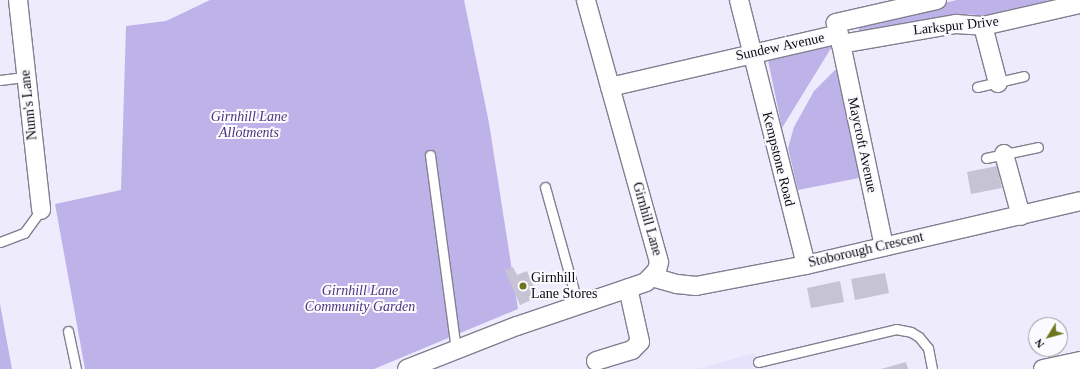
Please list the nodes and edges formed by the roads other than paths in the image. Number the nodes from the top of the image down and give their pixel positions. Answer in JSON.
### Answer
{"nodes":[{"id":1,"x":18,"y":0,"type":"edge"},
{"id":2,"x":586,"y":0,"type":"edge"},
{"id":3,"x":738,"y":0,"type":"edge"},
{"id":4,"x":937,"y":0,"type":"edge"},
{"id":5,"x":1080,"y":4,"type":"edge"},
{"id":6,"x":983,"y":26,"type":"junction"},
{"id":7,"x":840,"y":39,"type":"junction"},
{"id":8,"x":752,"y":52,"type":"junction"},
{"id":9,"x":1024,"y":76,"type":"dead end"},
{"id":10,"x":26,"y":77,"type":"junction"},
{"id":11,"x":0,"y":80,"type":"edge"},
{"id":12,"x":998,"y":83,"type":"junction"},
{"id":13,"x":610,"y":87,"type":"junction"},
{"id":14,"x":977,"y":87,"type":"dead end"},
{"id":15,"x":1038,"y":147,"type":"dead end"},
{"id":16,"x":1004,"y":154,"type":"junction"},
{"id":17,"x":430,"y":155,"type":"dead end"},
{"id":18,"x":986,"y":158,"type":"dead end"},
{"id":19,"x":545,"y":187,"type":"dead end"},
{"id":20,"x":1080,"y":201,"type":"edge"},
{"id":21,"x":41,"y":210,"type":"joint"},
{"id":22,"x":1021,"y":216,"type":"junction"},
{"id":23,"x":0,"y":242,"type":"edge"},
{"id":24,"x":884,"y":246,"type":"junction"},
{"id":25,"x":806,"y":265,"type":"junction"},
{"id":26,"x":652,"y":277,"type":"junction"},
{"id":27,"x":628,"y":288,"type":"junction"},
{"id":28,"x":578,"y":305,"type":"junction"},
{"id":29,"x":68,"y":331,"type":"dead end"},
{"id":30,"x":456,"y":349,"type":"junction"},
{"id":31,"x":596,"y":361,"type":"dead end"},
{"id":32,"x":758,"y":362,"type":"dead end"},
{"id":33,"x":440,"y":363,"type":"edge"},
{"id":34,"x":1073,"y":364,"type":"edge"},
{"id":35,"x":76,"y":369,"type":"edge"},
{"id":36,"x":407,"y":369,"type":"edge"},
{"id":37,"x":932,"y":369,"type":"edge"},
{"id":38,"x":1043,"y":369,"type":"edge"}],
"edges":[{"from":1,"to":10,"type":"street","name":"Nunn's Lane"},
{"from":2,"to":13,"type":"street","name":"Girnhill Lane"},
{"from":3,"to":8,"type":"street","name":"Kempstone Road"},
{"from":4,"to":7,"type":"street","name":"Sundew Avenue"},
{"from":5,"to":6,"type":"street","name":"Larkspur Drive"},
{"from":6,"to":7,"type":"street","name":"Larkspur Drive"},
{"from":6,"to":12,"type":"street"},
{"from":7,"to":8,"type":"street","name":"Sundew Avenue"},
{"from":7,"to":24,"type":"street","name":"Maycroft Avenue"},
{"from":8,"to":13,"type":"street","name":"Sundew Avenue"},
{"from":8,"to":25,"type":"street","name":"Kempstone Road"},
{"from":9,"to":12,"type":"lane"},
{"from":10,"to":11,"type":"lane"},
{"from":10,"to":21,"type":"street","name":"Nunn's Lane"},
{"from":12,"to":14,"type":"lane"},
{"from":13,"to":26,"type":"street","name":"Girnhill Lane"},
{"from":15,"to":16,"type":"lane"},
{"from":16,"to":18,"type":"lane"},
{"from":16,"to":22,"type":"street"},
{"from":17,"to":30,"type":"lane"},
{"from":19,"to":28,"type":"lane"},
{"from":20,"to":22,"type":"street","name":"Stoborough Crescent"},
{"from":21,"to":23,"type":"lane"},
{"from":22,"to":24,"type":"street","name":"Stoborough Crescent"},
{"from":24,"to":25,"type":"street","name":"Stoborough Crescent"},
{"from":25,"to":26,"type":"street","name":"Stoborough Crescent"},
{"from":26,"to":27,"type":"street","name":"Girnhill Lane"},
{"from":27,"to":28,"type":"street","name":"Girnhill Lane"},
{"from":27,"to":31,"type":"street"},
{"from":28,"to":30,"type":"street","name":"Girnhill Lane"},
{"from":29,"to":35,"type":"lane"},
{"from":30,"to":33,"type":"street","name":"Girnhill Lane"},
{"from":32,"to":37,"type":"lane"},
{"from":33,"to":36,"type":"street","name":"Girnhill Lane"},
{"from":34,"to":38,"type":"street"}]}
